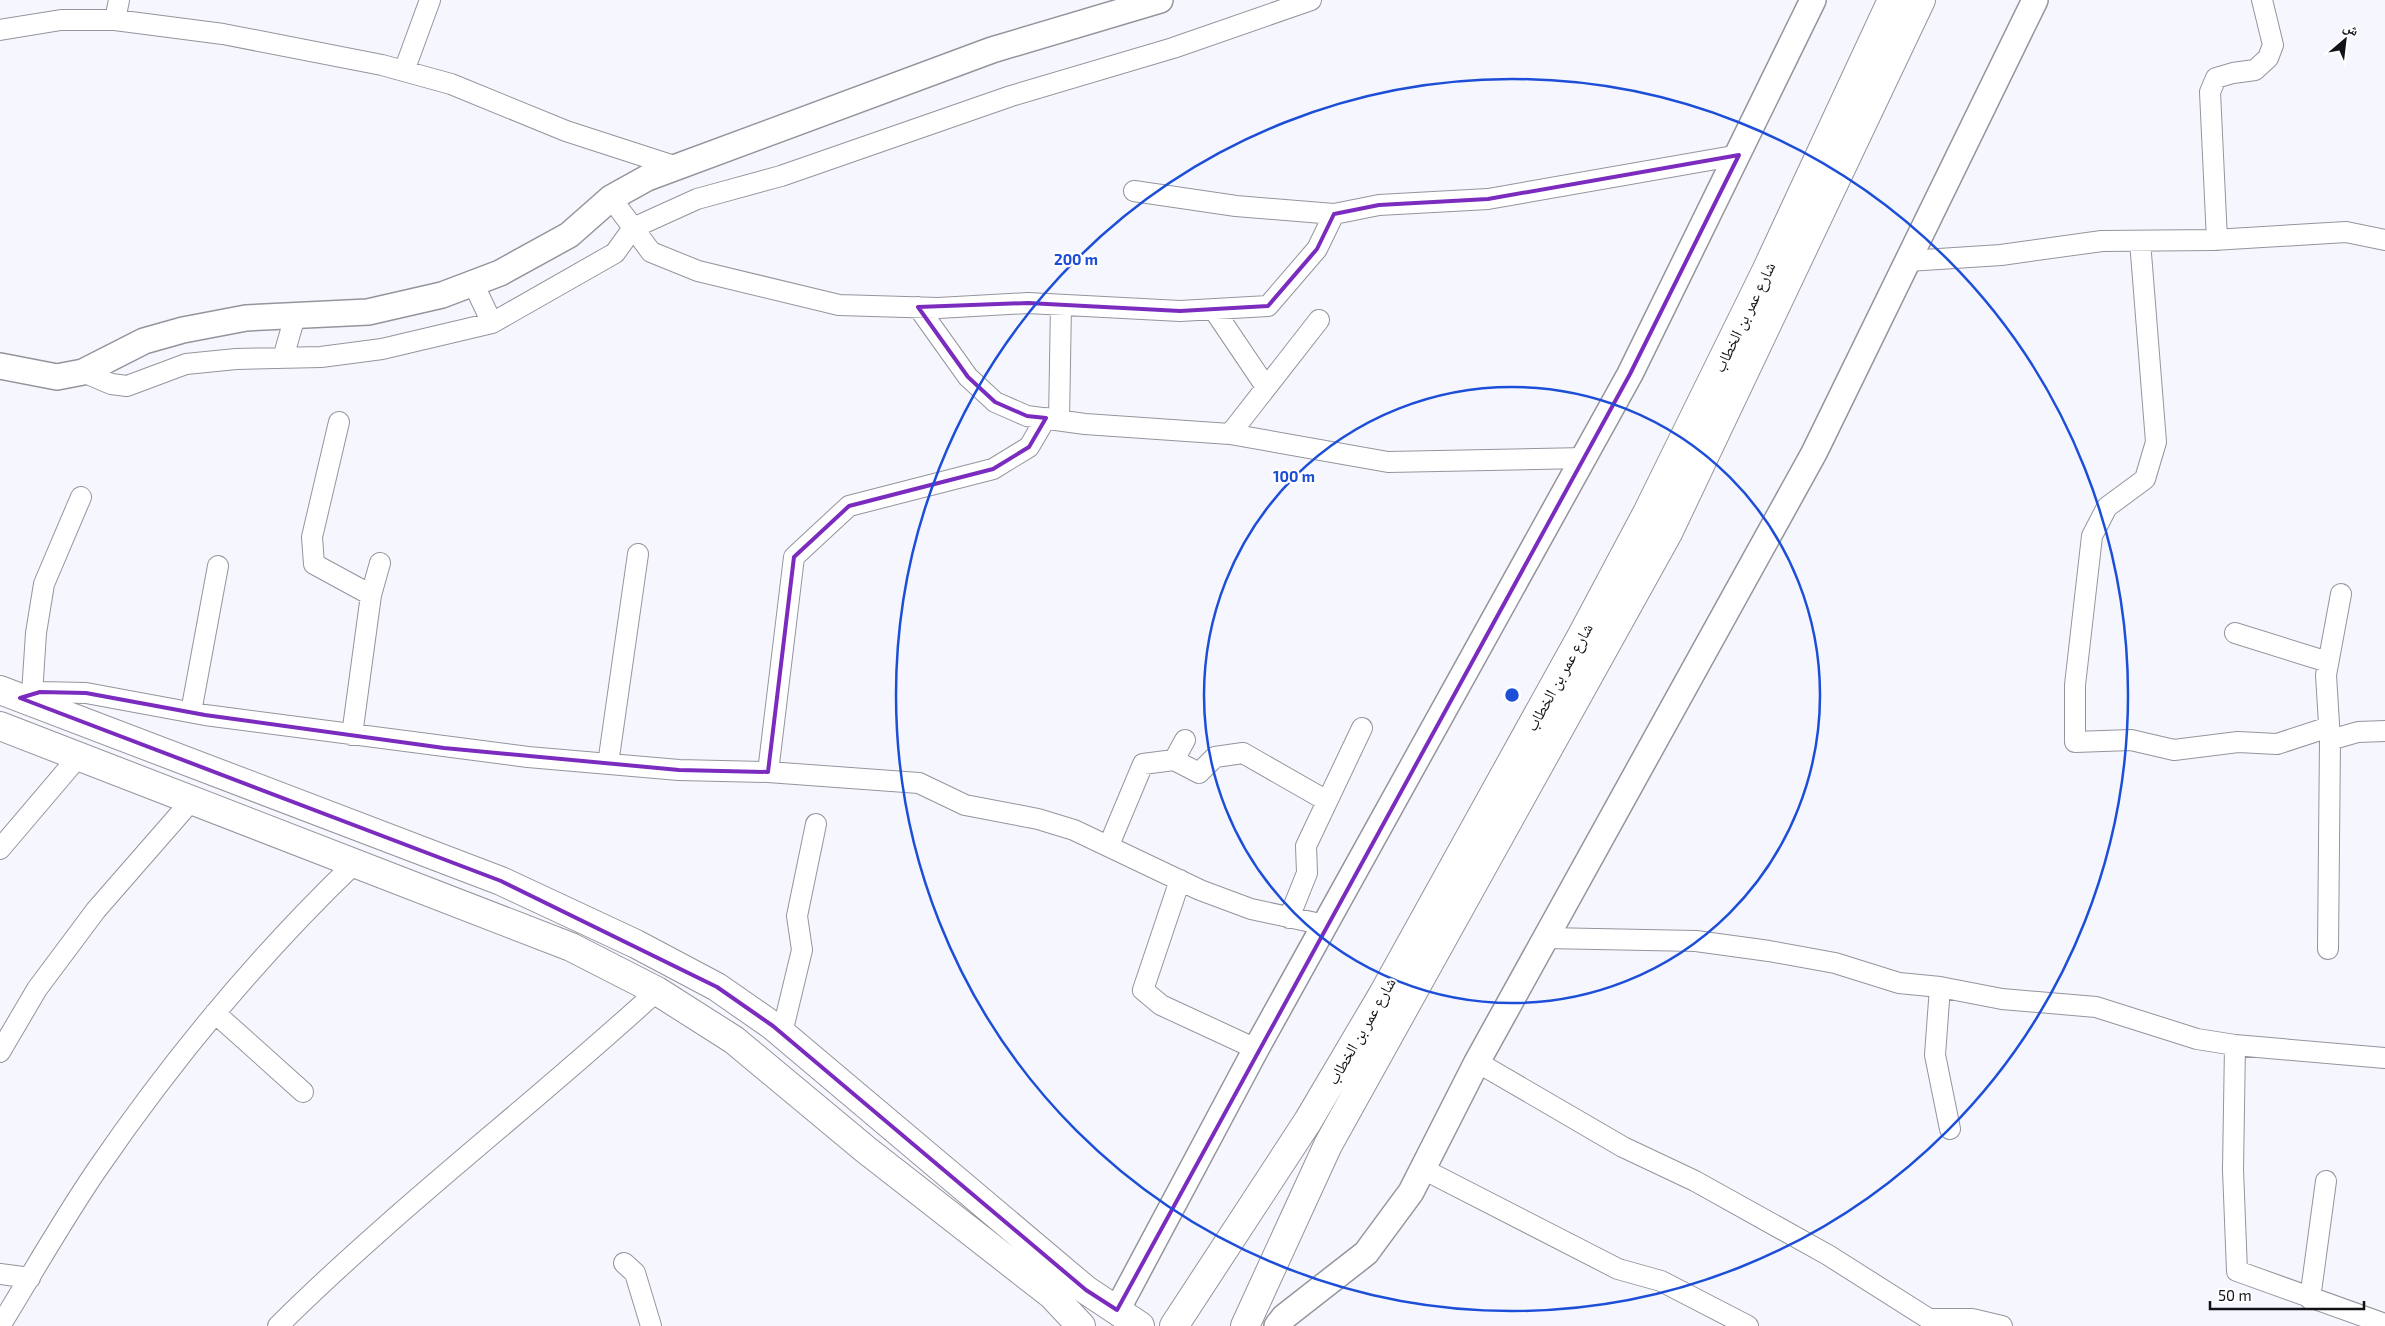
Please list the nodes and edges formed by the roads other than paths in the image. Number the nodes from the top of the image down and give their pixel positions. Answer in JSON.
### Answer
{"nodes":[{"id":1,"x":119,"y":0,"type":"edge"},
{"id":2,"x":430,"y":0,"type":"edge"},
{"id":3,"x":1160,"y":0,"type":"edge"},
{"id":4,"x":1311,"y":0,"type":"edge"},
{"id":5,"x":1813,"y":0,"type":"edge"},
{"id":6,"x":1892,"y":0,"type":"edge"},
{"id":7,"x":1921,"y":0,"type":"edge"},
{"id":8,"x":2036,"y":0,"type":"edge"},
{"id":9,"x":2262,"y":0,"type":"edge"},
{"id":10,"x":1132,"y":5,"type":"edge"},
{"id":11,"x":115,"y":20,"type":"junction"},
{"id":12,"x":0,"y":30,"type":"edge"},
{"id":13,"x":404,"y":71,"type":"junction"},
{"id":14,"x":1739,"y":155,"type":"junction"},
{"id":15,"x":677,"y":166,"type":"junction"},
{"id":16,"x":1134,"y":192,"type":"dead end"},
{"id":17,"x":611,"y":198,"type":"junction"},
{"id":18,"x":1334,"y":214,"type":"junction"},
{"id":19,"x":633,"y":228,"type":"junction"},
{"id":20,"x":2217,"y":240,"type":"junction"},
{"id":21,"x":2385,"y":240,"type":"edge"},
{"id":22,"x":2140,"y":241,"type":"junction"},
{"id":23,"x":1908,"y":261,"type":"junction"},
{"id":24,"x":473,"y":284,"type":"junction"},
{"id":25,"x":1061,"y":305,"type":"junction"},
{"id":26,"x":918,"y":307,"type":"junction"},
{"id":27,"x":1214,"y":310,"type":"junction"},
{"id":28,"x":294,"y":316,"type":"junction"},
{"id":29,"x":1319,"y":320,"type":"dead end"},
{"id":30,"x":492,"y":323,"type":"junction"},
{"id":31,"x":283,"y":358,"type":"junction"},
{"id":32,"x":0,"y":366,"type":"edge"},
{"id":33,"x":83,"y":372,"type":"junction"},
{"id":34,"x":1266,"y":387,"type":"junction"},
{"id":35,"x":1052,"y":419,"type":"junction"},
{"id":36,"x":339,"y":422,"type":"dead end"},
{"id":37,"x":1230,"y":434,"type":"junction"},
{"id":38,"x":1585,"y":458,"type":"junction"},
{"id":39,"x":81,"y":497,"type":"dead end"},
{"id":40,"x":638,"y":554,"type":"dead end"},
{"id":41,"x":380,"y":563,"type":"dead end"},
{"id":42,"x":218,"y":566,"type":"dead end"},
{"id":43,"x":2341,"y":594,"type":"dead end"},
{"id":44,"x":370,"y":595,"type":"junction"},
{"id":45,"x":2235,"y":633,"type":"dead end"},
{"id":46,"x":2328,"y":662,"type":"junction"},
{"id":47,"x":17,"y":694,"type":"edge"},
{"id":48,"x":191,"y":712,"type":"junction"},
{"id":49,"x":0,"y":726,"type":"edge"},
{"id":50,"x":1362,"y":728,"type":"dead end"},
{"id":51,"x":2385,"y":731,"type":"edge"},
{"id":52,"x":2330,"y":733,"type":"junction"},
{"id":53,"x":352,"y":735,"type":"junction"},
{"id":54,"x":1185,"y":740,"type":"dead end"},
{"id":55,"x":78,"y":756,"type":"junction"},
{"id":56,"x":1174,"y":760,"type":"junction"},
{"id":57,"x":608,"y":764,"type":"junction"},
{"id":58,"x":768,"y":772,"type":"junction"},
{"id":59,"x":192,"y":800,"type":"junction"},
{"id":60,"x":1328,"y":801,"type":"junction"},
{"id":61,"x":816,"y":824,"type":"dead end"},
{"id":62,"x":1109,"y":845,"type":"junction"},
{"id":63,"x":0,"y":849,"type":"edge"},
{"id":64,"x":355,"y":863,"type":"junction"},
{"id":65,"x":1180,"y":880,"type":"junction"},
{"id":66,"x":1289,"y":918,"type":"junction"},
{"id":67,"x":1326,"y":925,"type":"junction"},
{"id":68,"x":1546,"y":938,"type":"junction"},
{"id":69,"x":2328,"y":949,"type":"dead end"},
{"id":70,"x":1940,"y":987,"type":"junction"},
{"id":71,"x":657,"y":991,"type":"junction"},
{"id":72,"x":214,"y":1013,"type":"junction"},
{"id":73,"x":782,"y":1033,"type":"junction"},
{"id":74,"x":2235,"y":1045,"type":"junction"},
{"id":75,"x":1256,"y":1049,"type":"junction"},
{"id":76,"x":0,"y":1052,"type":"edge"},
{"id":77,"x":2385,"y":1058,"type":"edge"},
{"id":78,"x":1477,"y":1062,"type":"junction"},
{"id":79,"x":303,"y":1092,"type":"dead end"},
{"id":80,"x":1950,"y":1129,"type":"dead end"},
{"id":81,"x":1423,"y":1168,"type":"junction"},
{"id":82,"x":2326,"y":1181,"type":"dead end"},
{"id":83,"x":624,"y":1263,"type":"dead end"},
{"id":84,"x":0,"y":1274,"type":"edge"},
{"id":85,"x":30,"y":1278,"type":"junction"},
{"id":86,"x":2310,"y":1299,"type":"junction"},
{"id":87,"x":1117,"y":1310,"type":"junction"},
{"id":88,"x":1073,"y":1322,"type":"edge"},
{"id":89,"x":2385,"y":1324,"type":"edge"},
{"id":90,"x":0,"y":1326,"type":"edge"},
{"id":91,"x":278,"y":1326,"type":"edge"},
{"id":92,"x":651,"y":1326,"type":"edge"},
{"id":93,"x":1140,"y":1326,"type":"edge"},
{"id":94,"x":1174,"y":1326,"type":"edge"},
{"id":95,"x":1245,"y":1326,"type":"edge"},
{"id":96,"x":1277,"y":1326,"type":"edge"},
{"id":97,"x":1748,"y":1326,"type":"edge"},
{"id":98,"x":2002,"y":1326,"type":"edge"}],
"edges":[{"from":1,"to":11,"type":"street"},
{"from":2,"to":13,"type":"street"},
{"from":3,"to":10,"type":"street"},
{"from":4,"to":19,"type":"street"},
{"from":5,"to":14,"type":"street"},
{"from":6,"to":94,"type":"main road","name":"شارع عمر بن الخطاب"},
{"from":7,"to":95,"type":"main road","name":"شارع عمر بن الخطاب"},
{"from":8,"to":23,"type":"street"},
{"from":9,"to":20,"type":"street"},
{"from":10,"to":15,"type":"street"},
{"from":11,"to":12,"type":"street"},
{"from":11,"to":13,"type":"street"},
{"from":13,"to":15,"type":"street"},
{"from":14,"to":18,"type":"street"},
{"from":14,"to":38,"type":"street"},
{"from":15,"to":17,"type":"street"},
{"from":16,"to":18,"type":"street"},
{"from":17,"to":19,"type":"street"},
{"from":17,"to":24,"type":"street"},
{"from":18,"to":27,"type":"street"},
{"from":19,"to":26,"type":"street"},
{"from":19,"to":30,"type":"street"},
{"from":20,"to":21,"type":"street"},
{"from":20,"to":22,"type":"street"},
{"from":22,"to":23,"type":"street"},
{"from":22,"to":52,"type":"street"},
{"from":23,"to":68,"type":"street"},
{"from":24,"to":28,"type":"street"},
{"from":24,"to":30,"type":"street"},
{"from":25,"to":26,"type":"street"},
{"from":25,"to":27,"type":"street"},
{"from":25,"to":35,"type":"street"},
{"from":26,"to":35,"type":"street"},
{"from":27,"to":34,"type":"street"},
{"from":28,"to":31,"type":"street"},
{"from":28,"to":33,"type":"street"},
{"from":29,"to":34,"type":"street"},
{"from":30,"to":31,"type":"street"},
{"from":31,"to":33,"type":"street"},
{"from":32,"to":33,"type":"street"},
{"from":34,"to":37,"type":"street"},
{"from":35,"to":37,"type":"street"},
{"from":35,"to":58,"type":"street"},
{"from":36,"to":44,"type":"street"},
{"from":37,"to":38,"type":"street"},
{"from":38,"to":67,"type":"street"},
{"from":39,"to":47,"type":"street"},
{"from":40,"to":57,"type":"street"},
{"from":41,"to":44,"type":"street"},
{"from":42,"to":48,"type":"street"},
{"from":43,"to":46,"type":"street"},
{"from":44,"to":53,"type":"street"},
{"from":45,"to":46,"type":"street"},
{"from":46,"to":52,"type":"street"},
{"from":47,"to":48,"type":"street"},
{"from":47,"to":73,"type":"main road"},
{"from":48,"to":53,"type":"street"},
{"from":49,"to":55,"type":"main road"},
{"from":50,"to":60,"type":"street"},
{"from":51,"to":52,"type":"street"},
{"from":52,"to":69,"type":"street"},
{"from":53,"to":57,"type":"street"},
{"from":54,"to":56,"type":"street"},
{"from":55,"to":59,"type":"main road"},
{"from":55,"to":63,"type":"street"},
{"from":56,"to":60,"type":"street"},
{"from":56,"to":62,"type":"street"},
{"from":57,"to":58,"type":"street"},
{"from":58,"to":62,"type":"street"},
{"from":59,"to":64,"type":"main road"},
{"from":59,"to":76,"type":"street"},
{"from":60,"to":66,"type":"street"},
{"from":61,"to":73,"type":"street"},
{"from":62,"to":65,"type":"street"},
{"from":64,"to":71,"type":"main road"},
{"from":64,"to":72,"type":"street"},
{"from":65,"to":66,"type":"street"},
{"from":65,"to":75,"type":"street"},
{"from":66,"to":67,"type":"street"},
{"from":67,"to":75,"type":"street"},
{"from":68,"to":70,"type":"street"},
{"from":68,"to":78,"type":"street"},
{"from":70,"to":74,"type":"street"},
{"from":70,"to":80,"type":"street"},
{"from":71,"to":88,"type":"main road"},
{"from":71,"to":91,"type":"street"},
{"from":72,"to":79,"type":"street"},
{"from":72,"to":85,"type":"street"},
{"from":73,"to":87,"type":"main road"},
{"from":74,"to":77,"type":"street"},
{"from":74,"to":86,"type":"street"},
{"from":75,"to":87,"type":"street"},
{"from":78,"to":81,"type":"street"},
{"from":78,"to":98,"type":"street"},
{"from":81,"to":96,"type":"street"},
{"from":81,"to":97,"type":"street"},
{"from":82,"to":86,"type":"street"},
{"from":83,"to":92,"type":"street"},
{"from":84,"to":85,"type":"street"},
{"from":85,"to":90,"type":"street"},
{"from":86,"to":89,"type":"street"},
{"from":87,"to":93,"type":"main road"}]}
